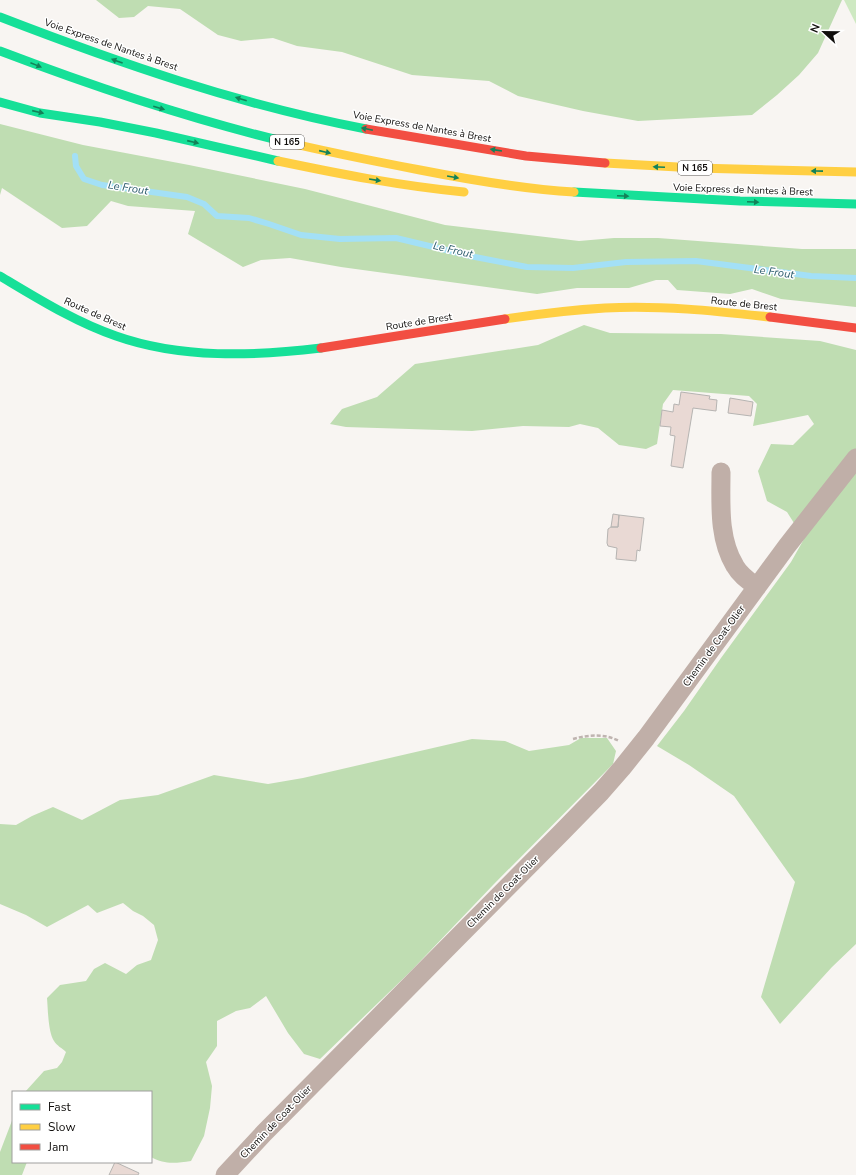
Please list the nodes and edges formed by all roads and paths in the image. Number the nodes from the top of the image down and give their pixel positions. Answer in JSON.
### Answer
{"nodes":[{"id":1,"x":0,"y":17,"type":"edge"},
{"id":2,"x":0,"y":50,"type":"edge"},
{"id":3,"x":0,"y":102,"type":"edge"},
{"id":4,"x":856,"y":172,"type":"edge"},
{"id":5,"x":477,"y":192,"type":"dead end"},
{"id":6,"x":498,"y":193,"type":"dead end"},
{"id":7,"x":584,"y":193,"type":"junction"},
{"id":8,"x":856,"y":204,"type":"edge"},
{"id":9,"x":0,"y":276,"type":"edge"},
{"id":10,"x":856,"y":328,"type":"edge"},
{"id":11,"x":856,"y":458,"type":"edge"},
{"id":12,"x":721,"y":472,"type":"dead end"},
{"id":13,"x":757,"y":587,"type":"junction"},
{"id":14,"x":573,"y":739,"type":"dead end"},
{"id":15,"x":634,"y":754,"type":"junction"},
{"id":16,"x":225,"y":1175,"type":"edge"}],
"edges":[{"from":4,"to":1,"type":"main road","name":"Voie Express de Nantes à Brest","number":"N 165","one_way":true},
{"from":2,"to":7,"type":"main road","name":"Voie Express de Nantes à Brest","number":"N 165","one_way":true},
{"from":3,"to":5,"type":"main road","one_way":true},
{"from":6,"to":7,"type":"main road"},
{"from":7,"to":8,"type":"main road","name":"Voie Express de Nantes à Brest","number":"N 165","one_way":true},
{"from":9,"to":10,"type":"main road","name":"Route de Brest"},
{"from":11,"to":13,"type":"street","name":"Chemin de Coat-Olier"},
{"from":12,"to":13,"type":"street"},
{"from":13,"to":15,"type":"street","name":"Chemin de Coat-Olier"},
{"from":14,"to":15,"type":"path"},
{"from":15,"to":16,"type":"street","name":"Chemin de Coat-Olier"}]}
